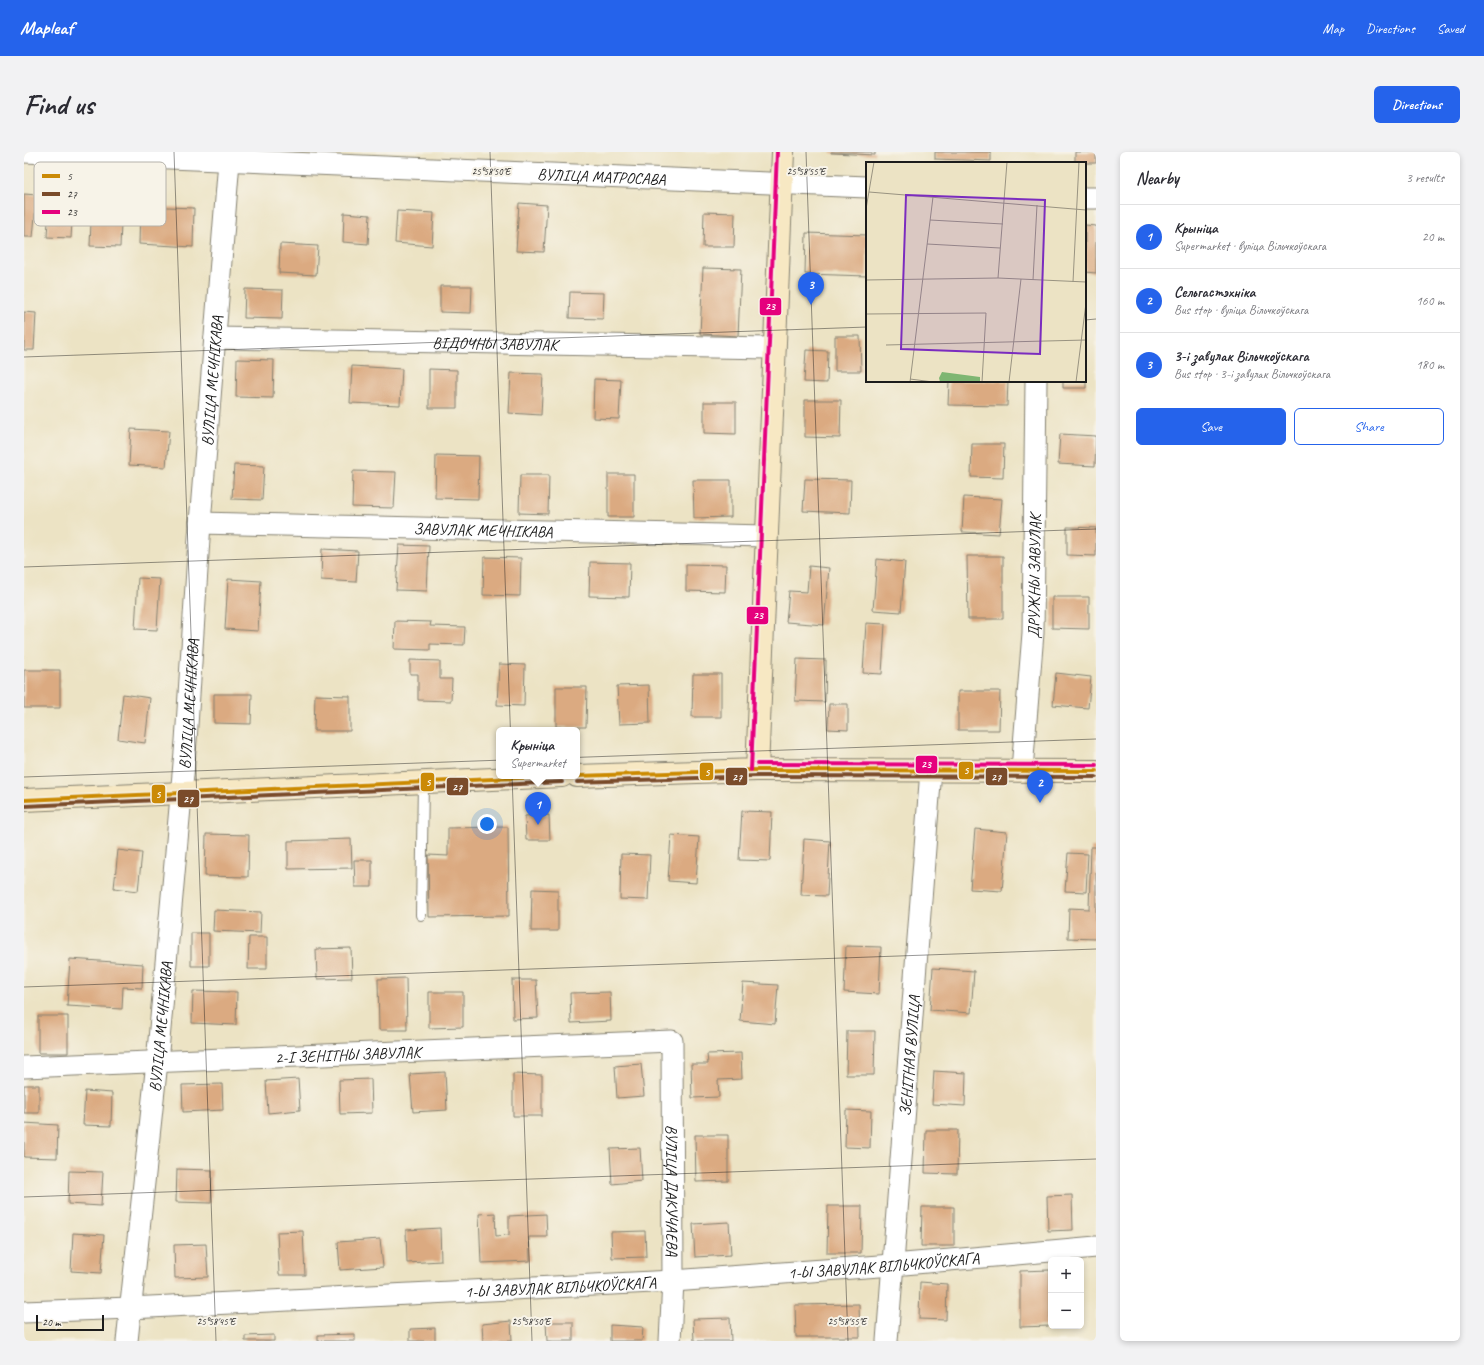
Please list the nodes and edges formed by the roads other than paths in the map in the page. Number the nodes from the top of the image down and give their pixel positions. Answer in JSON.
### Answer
{"nodes":[{"id":1,"x":24,"y":152,"type":"edge"},
{"id":2,"x":783,"y":152,"type":"edge"},
{"id":3,"x":229,"y":161,"type":"junction"},
{"id":4,"x":782,"y":184,"type":"junction"},
{"id":5,"x":866,"y":187,"type":"edge"},
{"id":6,"x":215,"y":338,"type":"junction"},
{"id":7,"x":776,"y":348,"type":"junction"},
{"id":8,"x":1036,"y":382,"type":"edge"},
{"id":9,"x":200,"y":523,"type":"junction"},
{"id":10,"x":766,"y":536,"type":"junction"},
{"id":11,"x":757,"y":770,"type":"junction"},
{"id":12,"x":930,"y":770,"type":"junction"},
{"id":13,"x":1022,"y":770,"type":"junction"},
{"id":14,"x":1096,"y":771,"type":"edge"},
{"id":15,"x":580,"y":776,"type":"edge"},
{"id":16,"x":496,"y":779,"type":"edge"},
{"id":17,"x":423,"y":782,"type":"junction"},
{"id":18,"x":181,"y":793,"type":"junction"},
{"id":19,"x":24,"y":800,"type":"edge"},
{"id":20,"x":420,"y":915,"type":"dead end"},
{"id":21,"x":672,"y":1040,"type":"joint"},
{"id":22,"x":157,"y":1062,"type":"junction"},
{"id":23,"x":24,"y":1067,"type":"edge"},
{"id":24,"x":1096,"y":1247,"type":"edge"},
{"id":25,"x":892,"y":1265,"type":"junction"},
{"id":26,"x":673,"y":1281,"type":"junction"},
{"id":27,"x":130,"y":1308,"type":"junction"},
{"id":28,"x":24,"y":1312,"type":"edge"},
{"id":29,"x":127,"y":1341,"type":"edge"},
{"id":30,"x":670,"y":1341,"type":"edge"},
{"id":31,"x":887,"y":1341,"type":"edge"}],
"edges":[{"from":1,"to":3,"type":"street","name":"ВУЛІЦА МАТРОСАВА"},
{"from":2,"to":4,"type":"main road"},
{"from":3,"to":4,"type":"street","name":"ВУЛІЦА МАТРОСАВА"},
{"from":3,"to":6,"type":"street","name":"ВУЛІЦА МЕЧНІКАВА"},
{"from":4,"to":5,"type":"street","name":"ВУЛІЦА МАТРОСАВА"},
{"from":4,"to":7,"type":"main road"},
{"from":6,"to":7,"type":"street","name":"ВІДОЧНЫ ЗАВУЛАК"},
{"from":6,"to":9,"type":"street","name":"ВУЛІЦА МЕЧНІКАВА"},
{"from":7,"to":10,"type":"main road"},
{"from":8,"to":13,"type":"street","name":"ДРУЖНЫ ЗАВУЛАК"},
{"from":9,"to":10,"type":"street","name":"ЗАВУЛАК МЕЧНІКАВА"},
{"from":9,"to":18,"type":"street","name":"ВУЛІЦА МЕЧНІКАВА"},
{"from":10,"to":11,"type":"main road"},
{"from":11,"to":12,"type":"main road"},
{"from":11,"to":15,"type":"main road"},
{"from":12,"to":13,"type":"main road"},
{"from":12,"to":25,"type":"street","name":"ЗЕНІТНАЯ ВУЛІЦА"},
{"from":13,"to":14,"type":"main road"},
{"from":16,"to":17,"type":"main road"},
{"from":17,"to":18,"type":"main road"},
{"from":17,"to":20,"type":"lane"},
{"from":18,"to":19,"type":"main road"},
{"from":18,"to":22,"type":"street","name":"ВУЛІЦА МЕЧНІКАВА"},
{"from":21,"to":22,"type":"street","name":"2-І ЗЕНІТНЫ ЗАВУЛАК"},
{"from":21,"to":26,"type":"street","name":"ВУЛІЦА ДАКУЧАЕВА"},
{"from":22,"to":23,"type":"street","name":"2-І ЗЕНІТНЫ ЗАВУЛАК"},
{"from":22,"to":27,"type":"street","name":"ВУЛІЦА МЕЧНІКАВА"},
{"from":24,"to":25,"type":"street","name":"1-Ы ЗАВУЛАК ВІЛЬЧКОЎСКАГА"},
{"from":25,"to":26,"type":"street","name":"1-Ы ЗАВУЛАК ВІЛЬЧКОЎСКАГА"},
{"from":25,"to":31,"type":"street","name":"ЗЕНІТНАЯ ВУЛІЦА"},
{"from":26,"to":27,"type":"street","name":"1-Ы ЗАВУЛАК ВІЛЬЧКОЎСКАГА"},
{"from":26,"to":30,"type":"street","name":"ВУЛІЦА ДАКУЧАЕВА"},
{"from":27,"to":28,"type":"street","name":"1-Ы ЗАВУЛАК ВІЛЬЧКОЎСКАГА"},
{"from":27,"to":29,"type":"street","name":"ВУЛІЦА МЕЧНІКАВА"}]}
